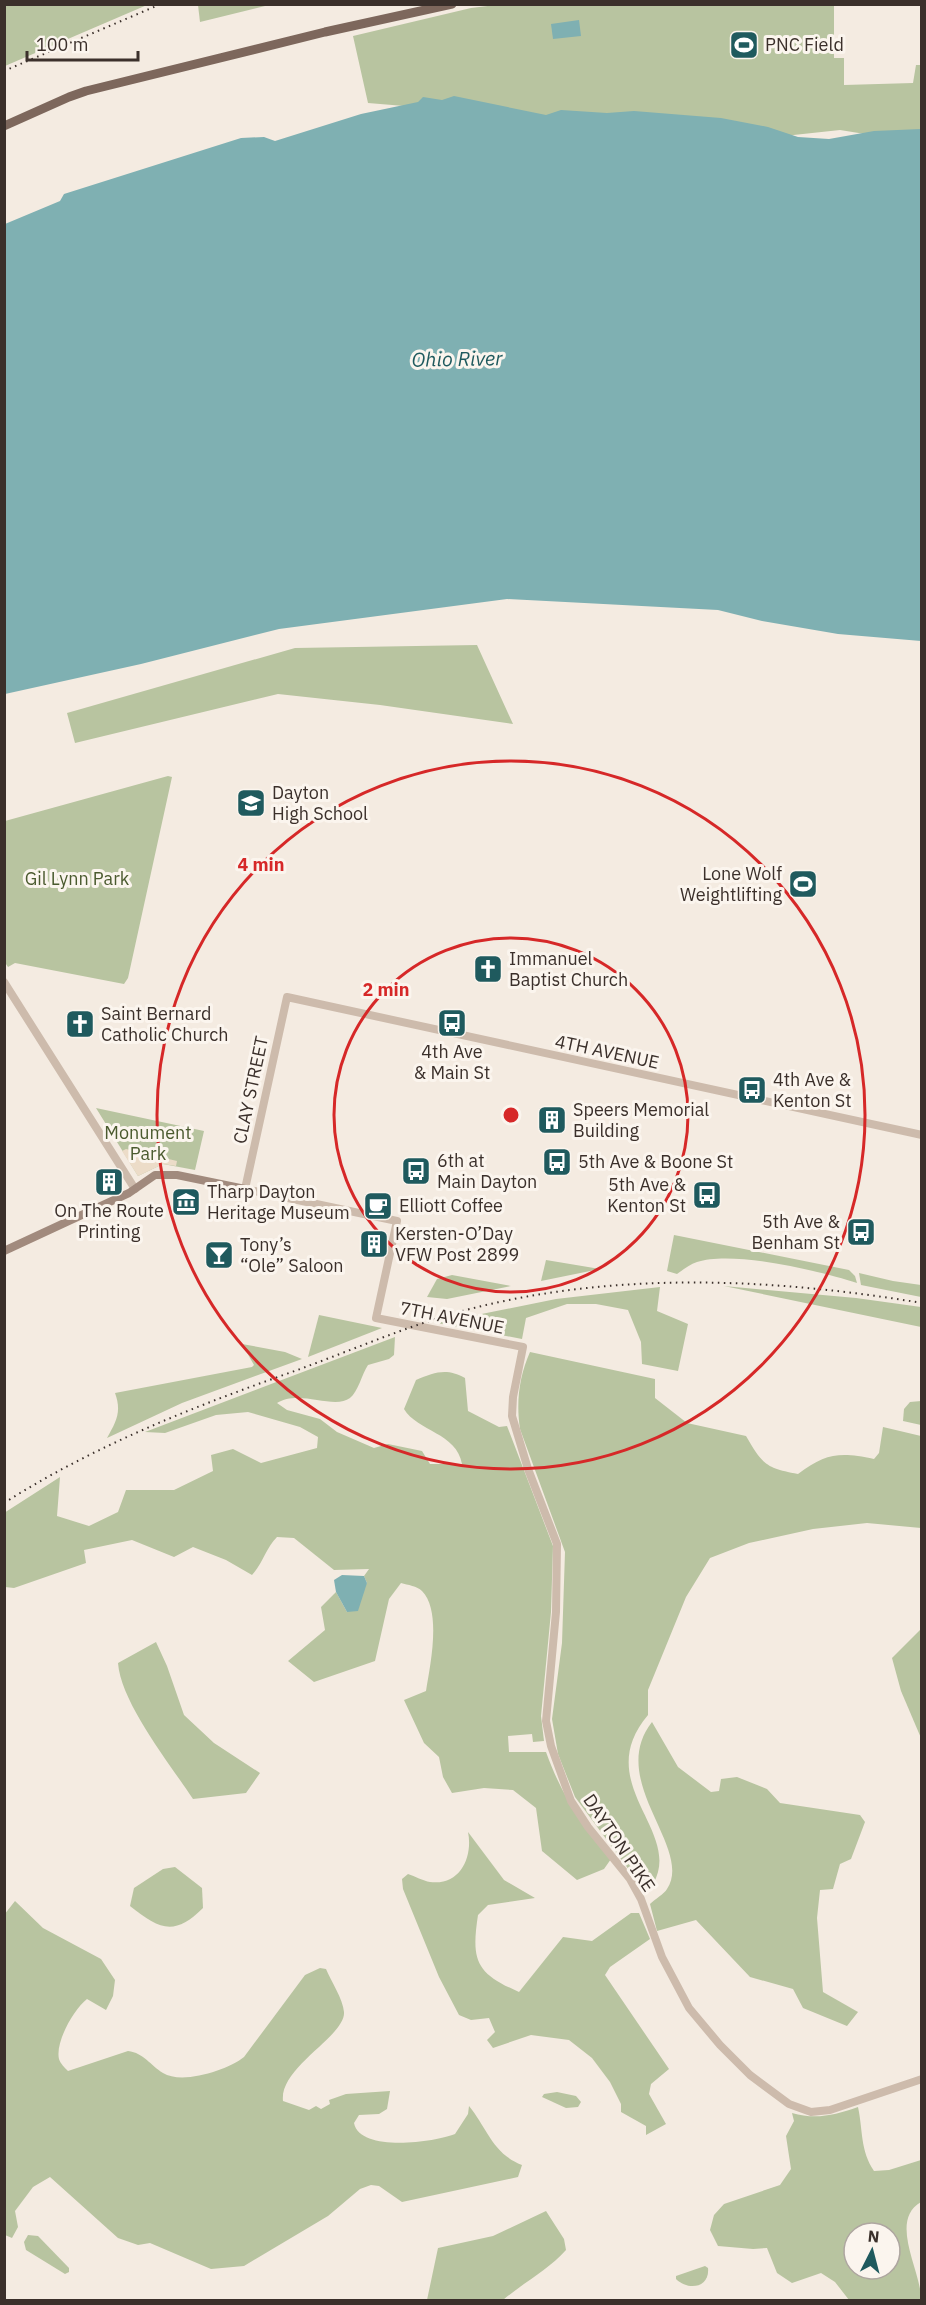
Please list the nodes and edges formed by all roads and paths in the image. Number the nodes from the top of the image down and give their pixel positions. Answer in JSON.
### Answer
{"nodes":[{"id":1,"x":452,"y":4,"type":"edge"},
{"id":2,"x":4,"y":126,"type":"edge"},
{"id":3,"x":4,"y":982,"type":"edge"},
{"id":4,"x":287,"y":997,"type":"joint"},
{"id":5,"x":921,"y":1135,"type":"edge"},
{"id":6,"x":135,"y":1189,"type":"junction"},
{"id":7,"x":245,"y":1189,"type":"junction"},
{"id":8,"x":4,"y":1251,"type":"edge"},
{"id":9,"x":523,"y":1347,"type":"joint"},
{"id":10,"x":921,"y":2079,"type":"edge"}],
"edges":[{"from":1,"to":2,"type":"main road"},
{"from":3,"to":6,"type":"street"},
{"from":4,"to":5,"type":"street","name":"4TH AVENUE"},
{"from":4,"to":7,"type":"street","name":"CLAY STREET"},
{"from":6,"to":7,"type":"main road"},
{"from":6,"to":8,"type":"main road"},
{"from":7,"to":9,"type":"street","name":"7TH AVENUE"},
{"from":9,"to":10,"type":"street","name":"DAYTON PIKE"}]}
